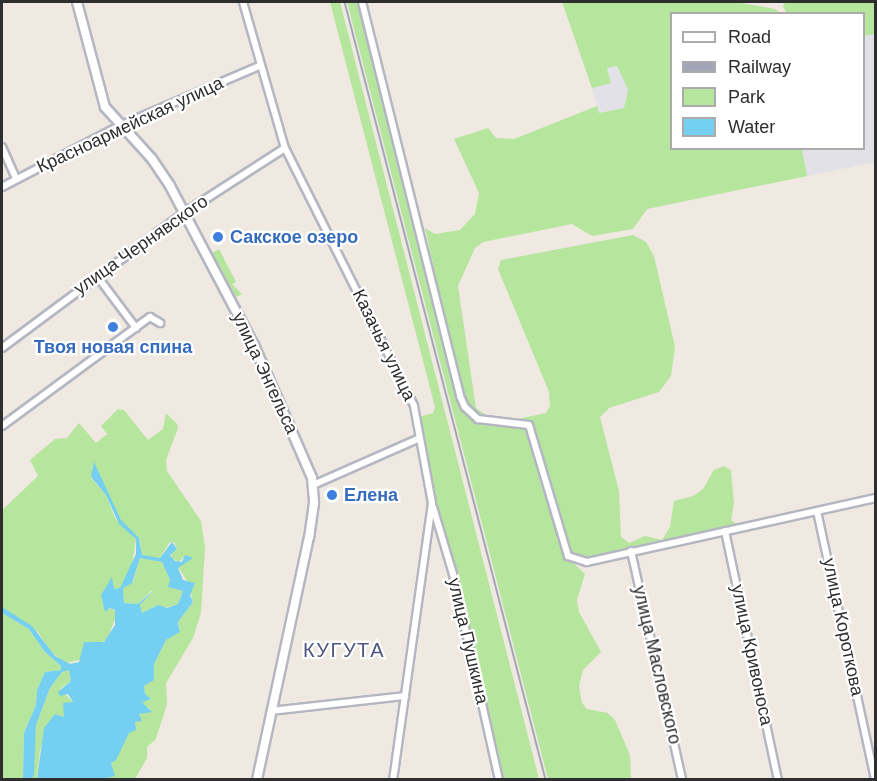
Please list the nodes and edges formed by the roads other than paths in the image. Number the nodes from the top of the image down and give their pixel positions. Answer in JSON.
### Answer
{"nodes":[{"id":1,"x":77,"y":2,"type":"edge"},
{"id":2,"x":243,"y":2,"type":"edge"},
{"id":3,"x":362,"y":2,"type":"edge"},
{"id":4,"x":260,"y":66,"type":"junction"},
{"id":5,"x":119,"y":126,"type":"junction"},
{"id":6,"x":2,"y":147,"type":"edge"},
{"id":7,"x":285,"y":148,"type":"junction"},
{"id":8,"x":16,"y":179,"type":"junction"},
{"id":9,"x":2,"y":187,"type":"edge"},
{"id":10,"x":184,"y":213,"type":"junction"},
{"id":11,"x":97,"y":276,"type":"junction"},
{"id":12,"x":160,"y":322,"type":"dead end"},
{"id":13,"x":136,"y":328,"type":"junction"},
{"id":14,"x":2,"y":348,"type":"edge"},
{"id":15,"x":2,"y":426,"type":"edge"},
{"id":16,"x":418,"y":439,"type":"junction"},
{"id":17,"x":313,"y":485,"type":"junction"},
{"id":18,"x":876,"y":498,"type":"edge"},
{"id":19,"x":432,"y":503,"type":"junction"},
{"id":20,"x":817,"y":511,"type":"junction"},
{"id":21,"x":725,"y":531,"type":"junction"},
{"id":22,"x":631,"y":551,"type":"junction"},
{"id":23,"x":405,"y":696,"type":"junction"},
{"id":24,"x":271,"y":711,"type":"junction"},
{"id":25,"x":257,"y":780,"type":"edge"},
{"id":26,"x":393,"y":780,"type":"edge"},
{"id":27,"x":500,"y":780,"type":"edge"},
{"id":28,"x":682,"y":780,"type":"edge"},
{"id":29,"x":778,"y":780,"type":"edge"},
{"id":30,"x":875,"y":780,"type":"edge"}],
"edges":[{"from":1,"to":5,"type":"street","name":"улица Энгельса"},
{"from":2,"to":4,"type":"street","name":"Казачья улица"},
{"from":3,"to":22,"type":"street"},
{"from":4,"to":5,"type":"street","name":"Красноармейская улица"},
{"from":4,"to":7,"type":"street","name":"Казачья улица"},
{"from":5,"to":8,"type":"street","name":"Красноармейская улица"},
{"from":5,"to":10,"type":"street","name":"улица Энгельса"},
{"from":6,"to":8,"type":"street"},
{"from":7,"to":10,"type":"street","name":"улица Чернявского"},
{"from":7,"to":16,"type":"street","name":"Казачья улица"},
{"from":8,"to":9,"type":"street","name":"Красноармейская улица"},
{"from":10,"to":11,"type":"street","name":"улица Чернявского"},
{"from":10,"to":17,"type":"street","name":"улица Энгельса"},
{"from":11,"to":13,"type":"street"},
{"from":11,"to":14,"type":"street","name":"улица Чернявского"},
{"from":12,"to":13,"type":"street"},
{"from":13,"to":15,"type":"street"},
{"from":16,"to":17,"type":"street"},
{"from":16,"to":19,"type":"street","name":"Казачья улица"},
{"from":17,"to":24,"type":"street","name":"улица Энгельса"},
{"from":18,"to":20,"type":"street"},
{"from":19,"to":23,"type":"street","name":"Казачья улица"},
{"from":19,"to":27,"type":"street","name":"улица Пушкина"},
{"from":20,"to":21,"type":"street"},
{"from":20,"to":30,"type":"street","name":"улица Короткова"},
{"from":21,"to":22,"type":"street"},
{"from":21,"to":29,"type":"street","name":"улица Кривоноса"},
{"from":22,"to":28,"type":"street","name":"улица Масловского"},
{"from":23,"to":24,"type":"street"},
{"from":23,"to":26,"type":"street","name":"Казачья улица"},
{"from":24,"to":25,"type":"street","name":"улица Энгельса"}]}
